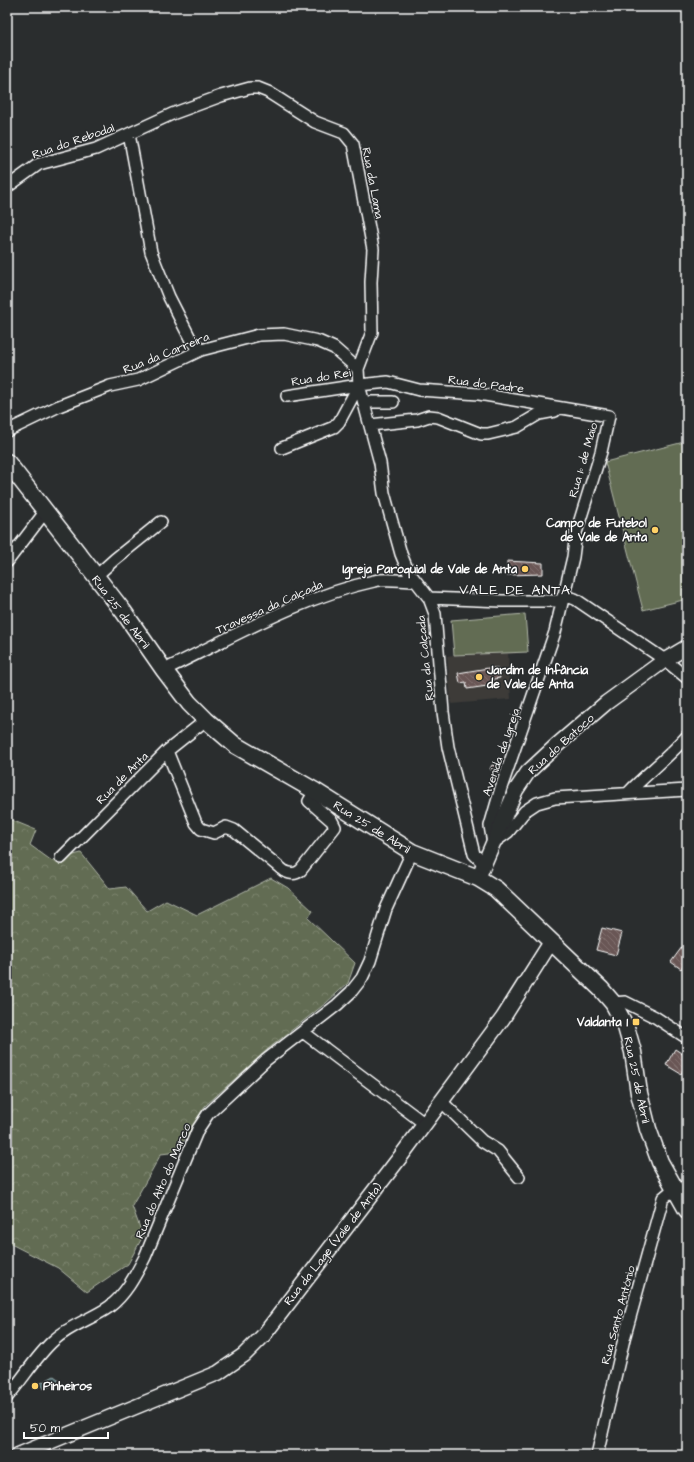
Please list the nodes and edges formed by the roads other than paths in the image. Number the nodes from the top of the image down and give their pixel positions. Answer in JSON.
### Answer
{"nodes":[{"id":1,"x":129,"y":134,"type":"junction"},
{"id":2,"x":7,"y":187,"type":"edge"},
{"id":3,"x":202,"y":350,"type":"junction"},
{"id":4,"x":358,"y":369,"type":"junction"},
{"id":5,"x":359,"y":385,"type":"junction"},
{"id":6,"x":287,"y":396,"type":"dead end"},
{"id":7,"x":364,"y":402,"type":"junction"},
{"id":8,"x":394,"y":402,"type":"dead end"},
{"id":9,"x":561,"y":408,"type":"junction"},
{"id":10,"x":609,"y":416,"type":"joint"},
{"id":11,"x":370,"y":425,"type":"junction"},
{"id":12,"x":7,"y":431,"type":"edge"},
{"id":13,"x":282,"y":448,"type":"dead end"},
{"id":14,"x":7,"y":462,"type":"edge"},
{"id":15,"x":45,"y":512,"type":"junction"},
{"id":16,"x":161,"y":522,"type":"dead end"},
{"id":17,"x":7,"y":562,"type":"edge"},
{"id":18,"x":95,"y":577,"type":"junction"},
{"id":19,"x":414,"y":581,"type":"junction"},
{"id":20,"x":430,"y":598,"type":"junction"},
{"id":21,"x":563,"y":598,"type":"junction"},
{"id":22,"x":687,"y":647,"type":"edge"},
{"id":23,"x":665,"y":660,"type":"junction"},
{"id":24,"x":164,"y":670,"type":"junction"},
{"id":25,"x":687,"y":678,"type":"edge"},
{"id":26,"x":206,"y":720,"type":"junction"},
{"id":27,"x":687,"y":736,"type":"edge"},
{"id":28,"x":167,"y":752,"type":"junction"},
{"id":29,"x":687,"y":790,"type":"edge"},
{"id":30,"x":315,"y":791,"type":"junction"},
{"id":31,"x":629,"y":792,"type":"junction"},
{"id":32,"x":493,"y":843,"type":"junction"},
{"id":33,"x":412,"y":852,"type":"junction"},
{"id":34,"x":61,"y":858,"type":"dead end"},
{"id":35,"x":481,"y":871,"type":"junction"},
{"id":36,"x":552,"y":942,"type":"junction"},
{"id":37,"x":613,"y":1003,"type":"junction"},
{"id":38,"x":303,"y":1032,"type":"junction"},
{"id":39,"x":687,"y":1038,"type":"edge"},
{"id":40,"x":442,"y":1102,"type":"junction"},
{"id":41,"x":425,"y":1124,"type":"junction"},
{"id":42,"x":519,"y":1177,"type":"dead end"},
{"id":43,"x":675,"y":1188,"type":"junction"},
{"id":44,"x":687,"y":1210,"type":"edge"},
{"id":45,"x":7,"y":1397,"type":"edge"},
{"id":46,"x":36,"y":1452,"type":"edge"},
{"id":47,"x":18,"y":1455,"type":"edge"},
{"id":48,"x":597,"y":1455,"type":"edge"}],
"edges":[{"from":1,"to":2,"type":"street","name":"Rua do Rebodal"},
{"from":1,"to":3,"type":"street"},
{"from":1,"to":4,"type":"street","name":"Rua da Lama"},
{"from":3,"to":4,"type":"street","name":"Rua da Carreira"},
{"from":3,"to":12,"type":"street","name":"Rua da Carreira"},
{"from":4,"to":5,"type":"street","name":"Rua da Calçada"},
{"from":5,"to":6,"type":"street","name":"Rua do Rei"},
{"from":5,"to":7,"type":"street","name":"Rua da Calçada"},
{"from":5,"to":9,"type":"street","name":"Rua do Padre"},
{"from":5,"to":13,"type":"street"},
{"from":7,"to":8,"type":"street"},
{"from":7,"to":11,"type":"street","name":"Rua da Calçada"},
{"from":9,"to":10,"type":"street","name":"Rua do Padre"},
{"from":9,"to":11,"type":"street"},
{"from":10,"to":21,"type":"street","name":"Rua 1º de Maio"},
{"from":11,"to":19,"type":"street","name":"Rua da Calçada"},
{"from":14,"to":15,"type":"main road","name":"Rua 25 de Abril"},
{"from":15,"to":17,"type":"street"},
{"from":15,"to":18,"type":"main road","name":"Rua 25 de Abril"},
{"from":16,"to":18,"type":"street"},
{"from":18,"to":24,"type":"main road","name":"Rua 25 de Abril"},
{"from":19,"to":20,"type":"street","name":"Rua da Calçada"},
{"from":19,"to":24,"type":"street","name":"Travessa da Calçada"},
{"from":20,"to":21,"type":"street"},
{"from":20,"to":35,"type":"street","name":"Rua da Calçada"},
{"from":21,"to":23,"type":"street"},
{"from":21,"to":32,"type":"street","name":"Avenida da Igreja"},
{"from":22,"to":23,"type":"street","name":"Rua do Batoco"},
{"from":23,"to":25,"type":"street"},
{"from":23,"to":32,"type":"street","name":"Rua do Batoco"},
{"from":24,"to":26,"type":"main road","name":"Rua 25 de Abril"},
{"from":26,"to":28,"type":"street","name":"Rua de Anta"},
{"from":26,"to":30,"type":"main road","name":"Rua 25 de Abril"},
{"from":27,"to":31,"type":"street"},
{"from":28,"to":30,"type":"street"},
{"from":28,"to":34,"type":"street","name":"Rua de Anta"},
{"from":29,"to":31,"type":"street"},
{"from":30,"to":33,"type":"main road","name":"Rua 25 de Abril"},
{"from":31,"to":32,"type":"street"},
{"from":32,"to":35,"type":"street","name":"Rua do Batoco"},
{"from":33,"to":35,"type":"main road","name":"Rua 25 de Abril"},
{"from":33,"to":38,"type":"street","name":"Rua do Alto do Marco"},
{"from":35,"to":36,"type":"main road","name":"Rua 25 de Abril"},
{"from":36,"to":37,"type":"main road","name":"Rua 25 de Abril"},
{"from":36,"to":40,"type":"street","name":"Rua da Lage (Vale de Anta)"},
{"from":37,"to":39,"type":"street"},
{"from":37,"to":43,"type":"main road","name":"Rua 25 de Abril"},
{"from":38,"to":41,"type":"street"},
{"from":38,"to":45,"type":"street","name":"Rua do Alto do Marco"},
{"from":40,"to":41,"type":"street","name":"Rua da Lage (Vale de Anta)"},
{"from":40,"to":42,"type":"street"},
{"from":41,"to":46,"type":"street","name":"Rua da Lage (Vale de Anta)"},
{"from":43,"to":44,"type":"main road","name":"Rua 25 de Abril"},
{"from":43,"to":48,"type":"street","name":"Rua Santo António"},
{"from":46,"to":47,"type":"street","name":"Rua da Lage (Vale de Anta)"}]}
